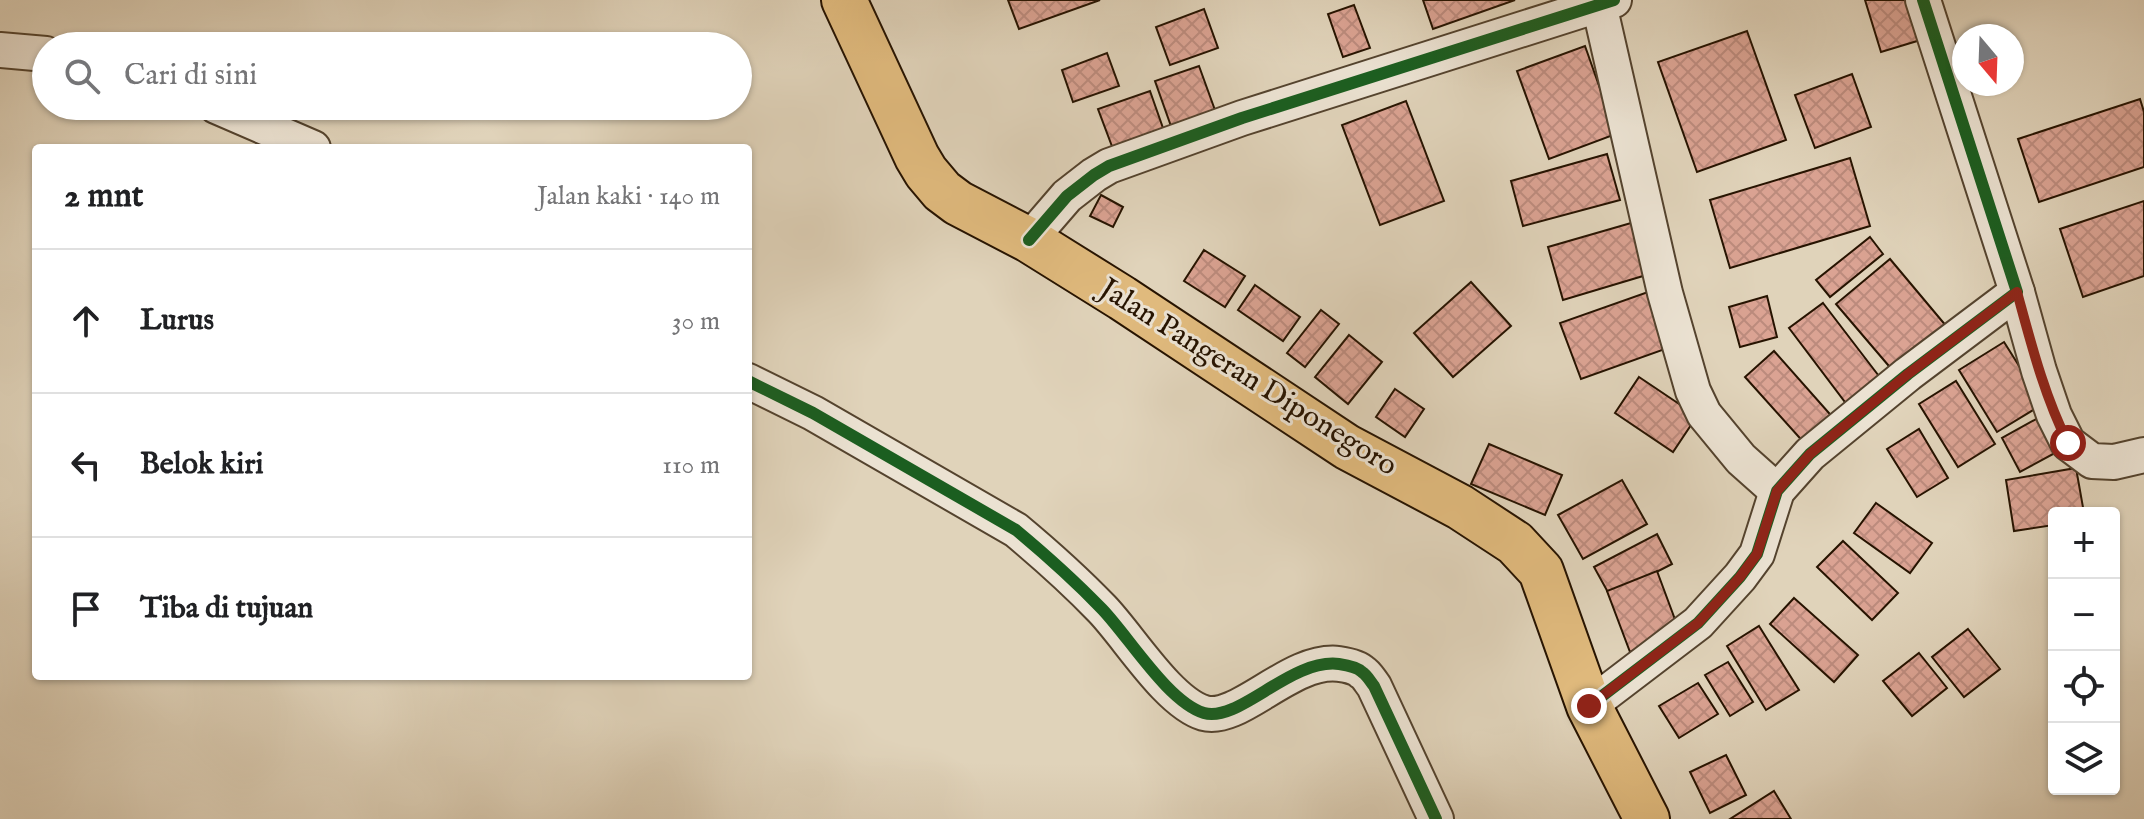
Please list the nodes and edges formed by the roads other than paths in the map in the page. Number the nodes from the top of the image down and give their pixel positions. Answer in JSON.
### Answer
{"nodes":[{"id":1,"x":844,"y":0,"type":"edge"},
{"id":2,"x":1923,"y":0,"type":"edge"},
{"id":3,"x":1604,"y":2,"type":"edge"},
{"id":4,"x":0,"y":50,"type":"edge"},
{"id":5,"x":32,"y":53,"type":"edge"},
{"id":6,"x":248,"y":120,"type":"edge"},
{"id":7,"x":304,"y":144,"type":"edge"},
{"id":8,"x":1029,"y":240,"type":"junction"},
{"id":9,"x":2017,"y":292,"type":"junction"},
{"id":10,"x":752,"y":383,"type":"edge"},
{"id":11,"x":2144,"y":455,"type":"edge"},
{"id":12,"x":1777,"y":491,"type":"junction"},
{"id":13,"x":1589,"y":706,"type":"junction"},
{"id":14,"x":1436,"y":819,"type":"edge"},
{"id":15,"x":1647,"y":819,"type":"edge"}],
"edges":[{"from":1,"to":8,"type":"highway","name":"Jalan Pangeran Diponegoro"},
{"from":2,"to":9,"type":"street"},
{"from":3,"to":8,"type":"street"},
{"from":3,"to":12,"type":"street"},
{"from":4,"to":5,"type":"street"},
{"from":6,"to":7,"type":"street"},
{"from":8,"to":13,"type":"highway","name":"Jalan Pangeran Diponegoro"},
{"from":9,"to":11,"type":"street"},
{"from":9,"to":12,"type":"street"},
{"from":10,"to":14,"type":"street"},
{"from":12,"to":13,"type":"street"},
{"from":13,"to":15,"type":"highway","name":"Jalan Pangeran Diponegoro"}]}
